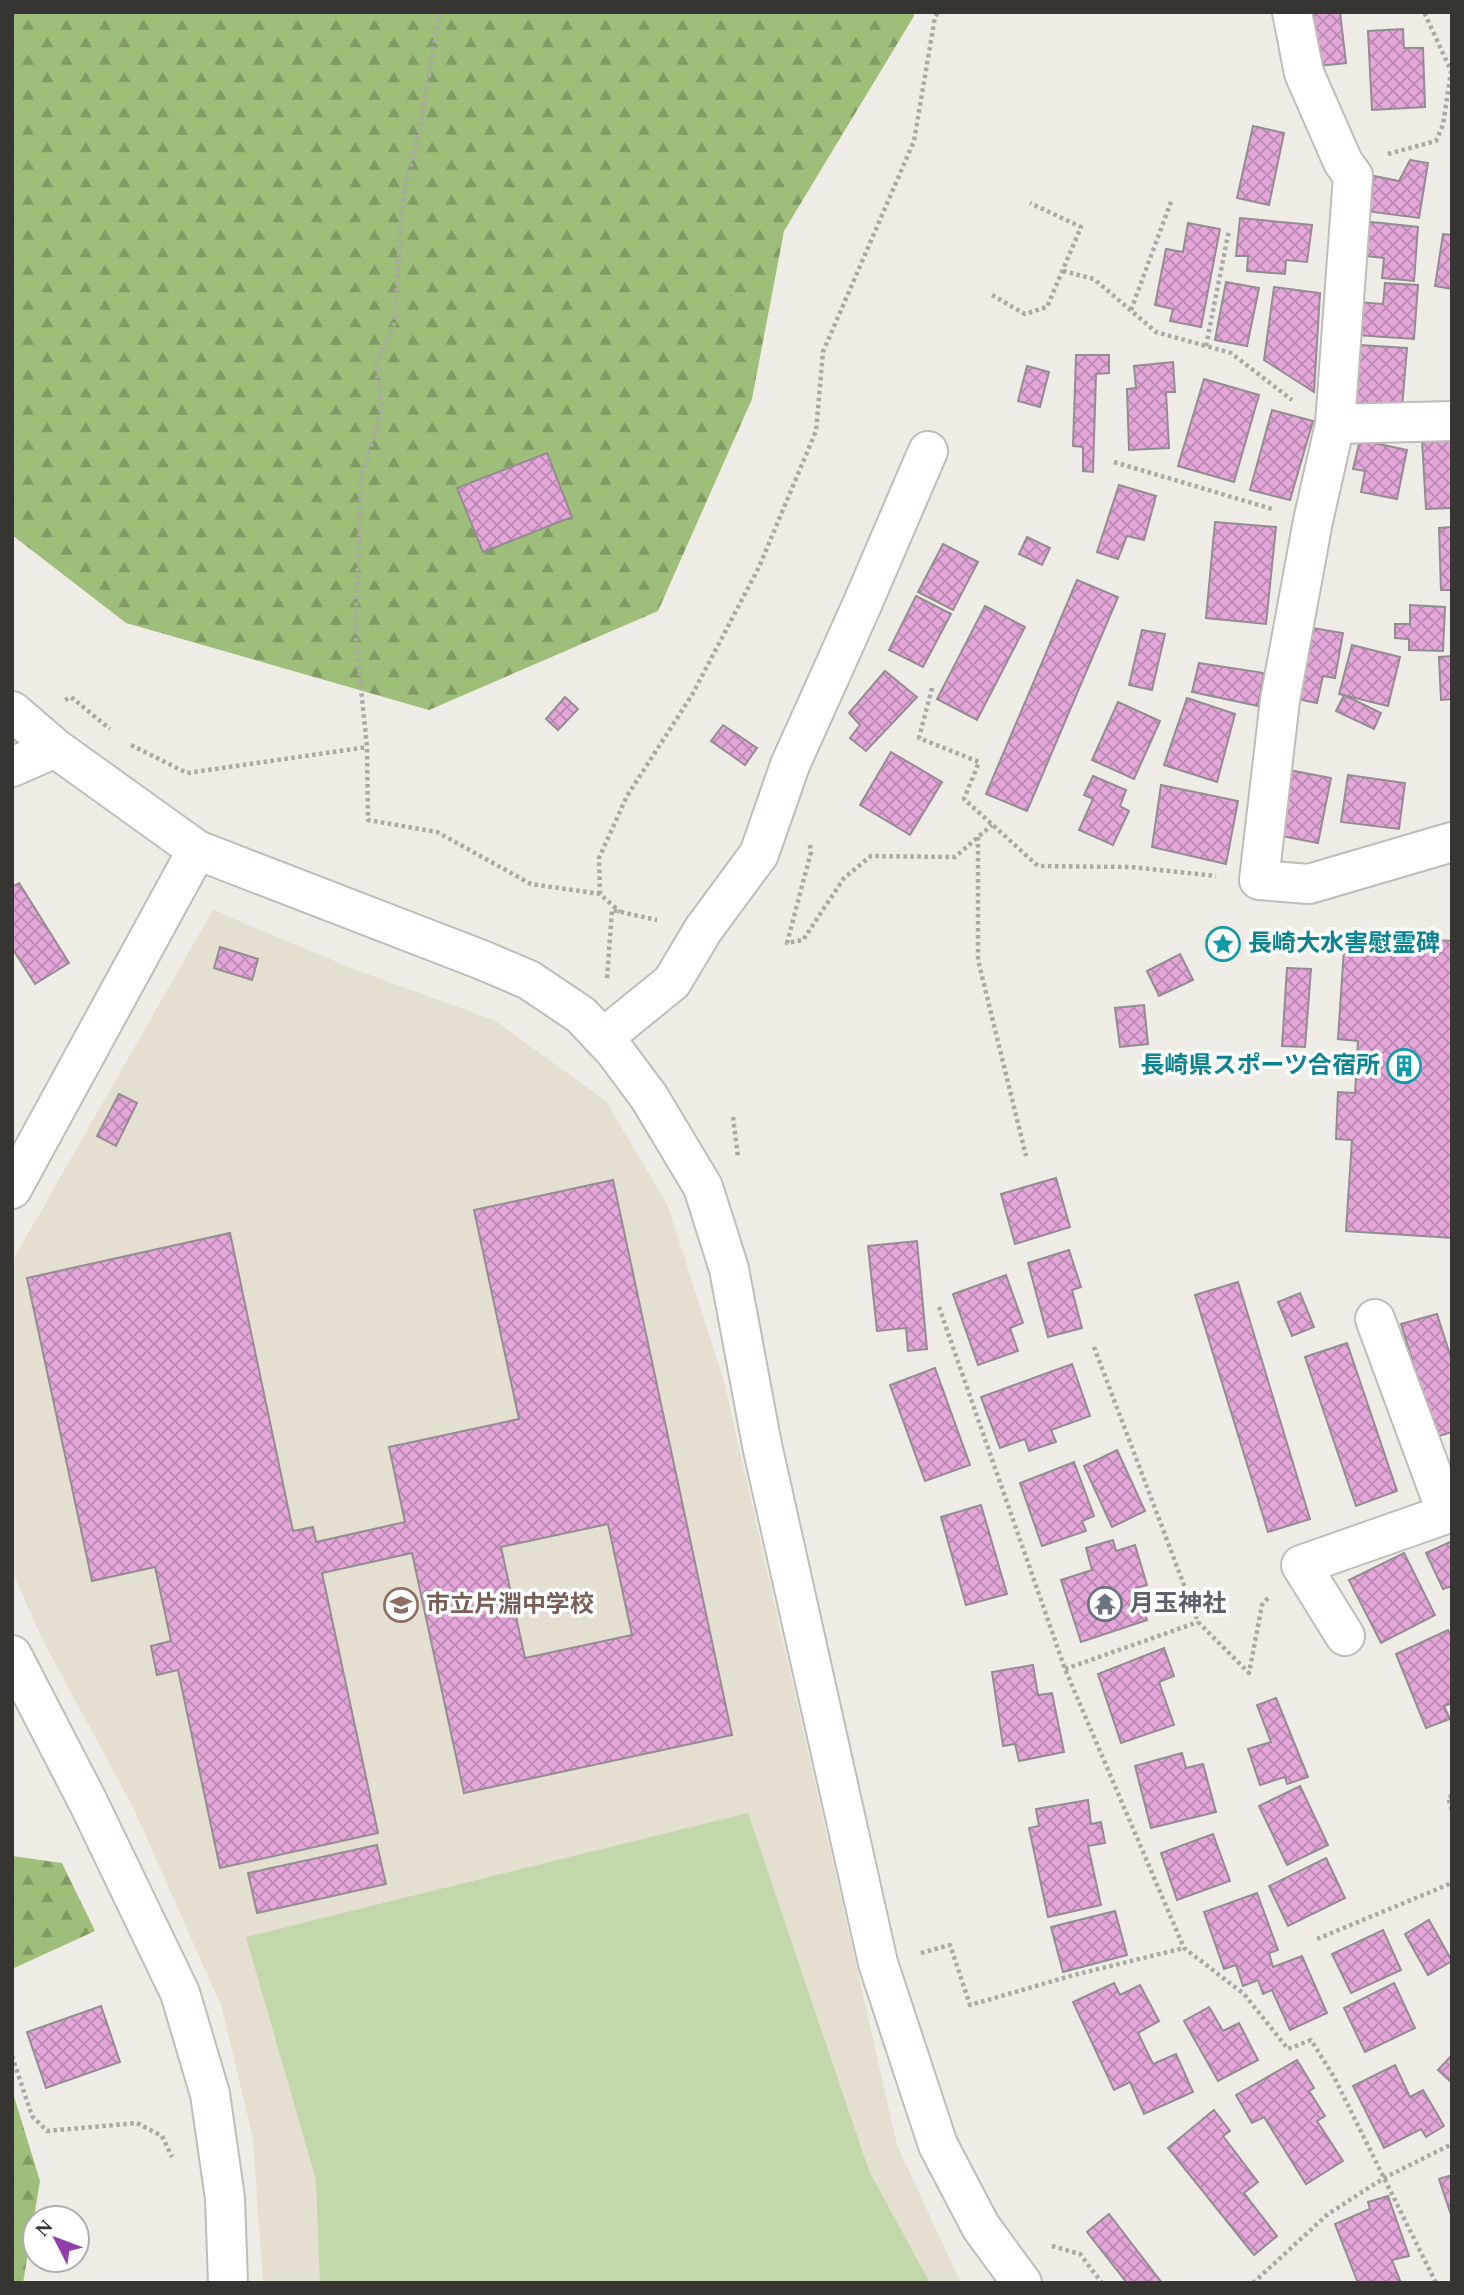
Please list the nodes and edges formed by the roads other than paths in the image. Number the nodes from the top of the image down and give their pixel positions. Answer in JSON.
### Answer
{"nodes":[{"id":1,"x":1292,"y":12,"type":"edge"},
{"id":2,"x":1452,"y":421,"type":"edge"},
{"id":3,"x":1335,"y":424,"type":"junction"},
{"id":4,"x":928,"y":450,"type":"dead end"},
{"id":5,"x":12,"y":711,"type":"edge"},
{"id":6,"x":55,"y":748,"type":"junction"},
{"id":7,"x":12,"y":767,"type":"edge"},
{"id":8,"x":1452,"y":842,"type":"edge"},
{"id":9,"x":197,"y":850,"type":"junction"},
{"id":10,"x":592,"y":1026,"type":"junction"},
{"id":11,"x":12,"y":1189,"type":"edge"},
{"id":12,"x":1375,"y":1319,"type":"dead end"},
{"id":13,"x":1449,"y":1513,"type":"edge"},
{"id":14,"x":1345,"y":1636,"type":"dead end"},
{"id":15,"x":12,"y":1655,"type":"edge"},
{"id":16,"x":228,"y":2283,"type":"edge"},
{"id":17,"x":1022,"y":2283,"type":"edge"}],
"edges":[{"from":1,"to":3,"type":"street"},
{"from":2,"to":3,"type":"street"},
{"from":3,"to":8,"type":"street"},
{"from":4,"to":10,"type":"street"},
{"from":5,"to":6,"type":"street"},
{"from":6,"to":7,"type":"street"},
{"from":6,"to":9,"type":"street"},
{"from":9,"to":10,"type":"street"},
{"from":9,"to":11,"type":"street"},
{"from":10,"to":17,"type":"street"},
{"from":12,"to":13,"type":"street"},
{"from":13,"to":14,"type":"street"},
{"from":15,"to":16,"type":"street"}]}
